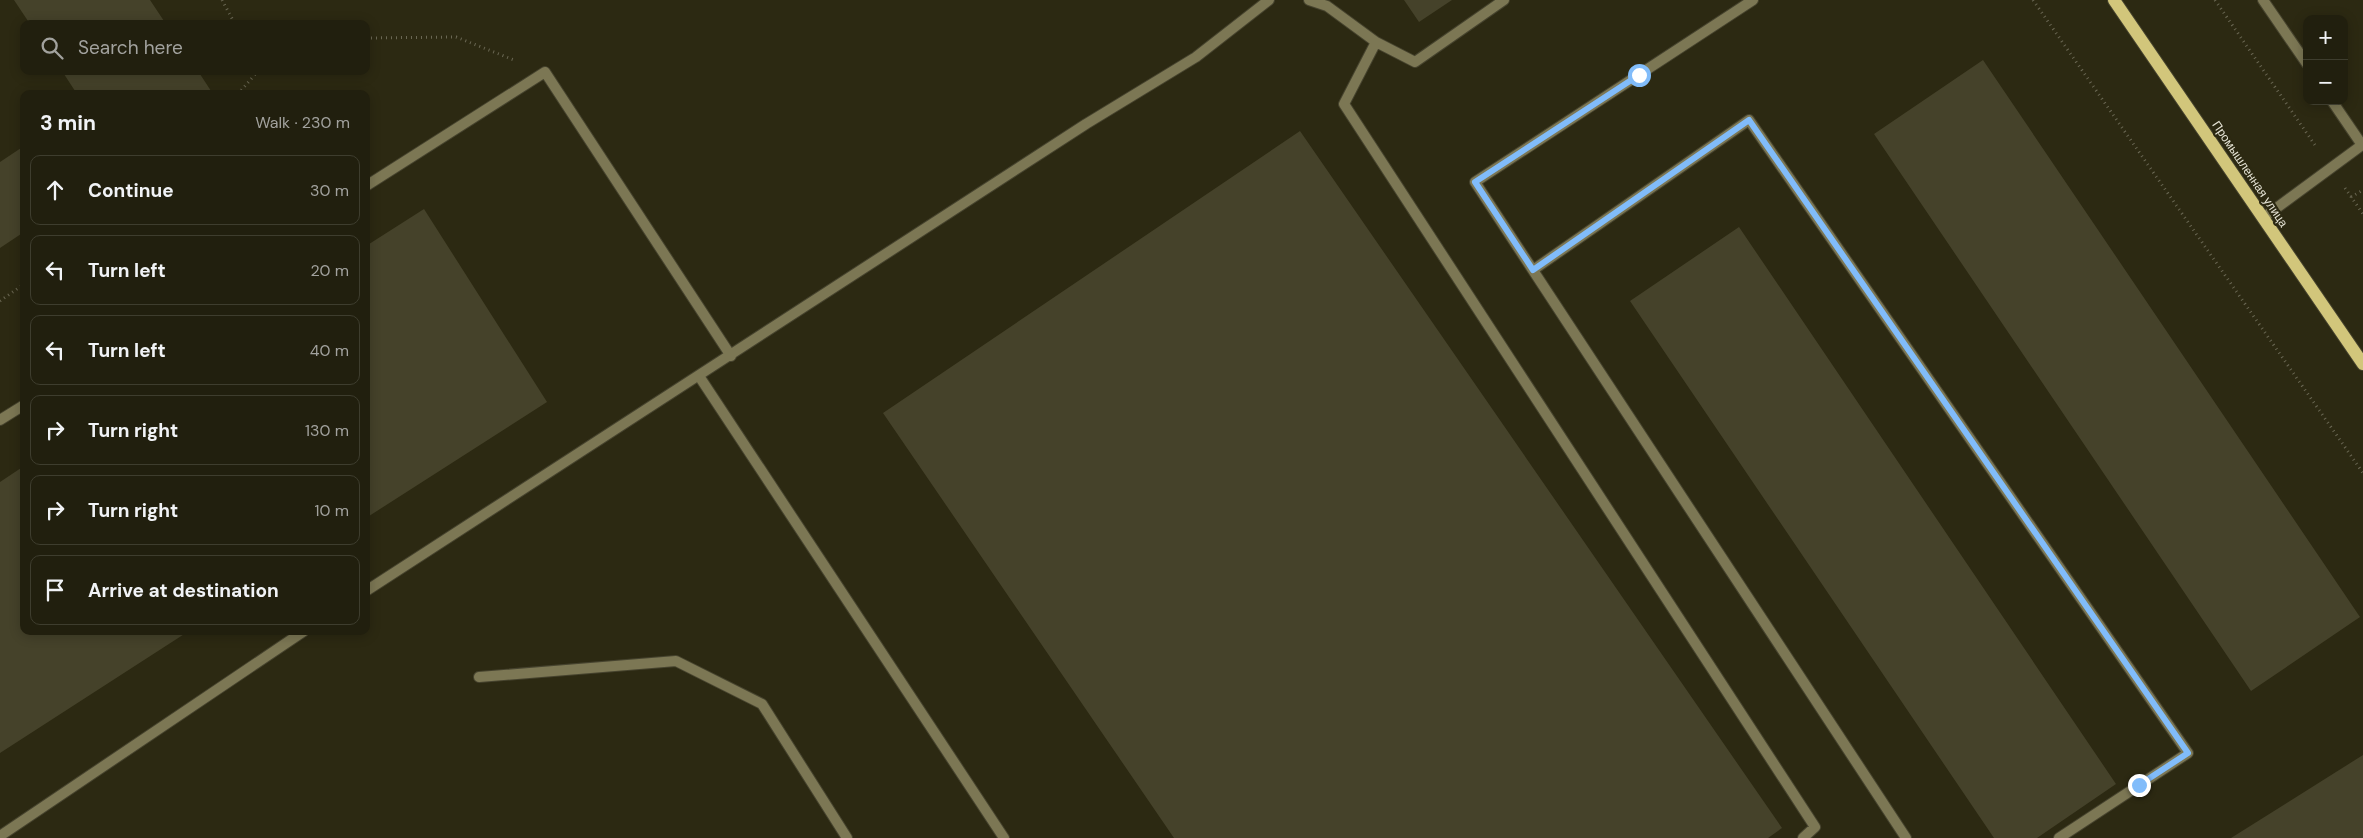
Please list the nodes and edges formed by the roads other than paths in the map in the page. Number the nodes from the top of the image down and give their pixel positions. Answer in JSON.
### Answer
{"nodes":[{"id":1,"x":1269,"y":0,"type":"edge"},
{"id":2,"x":1309,"y":0,"type":"edge"},
{"id":3,"x":1504,"y":0,"type":"edge"},
{"id":4,"x":1753,"y":0,"type":"edge"},
{"id":5,"x":2114,"y":0,"type":"edge"},
{"id":6,"x":2263,"y":0,"type":"edge"},
{"id":7,"x":1376,"y":42,"type":"junction"},
{"id":8,"x":2304,"y":60,"type":"edge"},
{"id":9,"x":2335,"y":105,"type":"edge"},
{"id":10,"x":370,"y":183,"type":"edge"},
{"id":11,"x":2263,"y":218,"type":"junction"},
{"id":12,"x":1533,"y":270,"type":"junction"},
{"id":13,"x":731,"y":356,"type":"junction"},
{"id":14,"x":2363,"y":364,"type":"edge"},
{"id":15,"x":699,"y":376,"type":"junction"},
{"id":16,"x":20,"y":407,"type":"edge"},
{"id":17,"x":0,"y":420,"type":"edge"},
{"id":18,"x":370,"y":588,"type":"edge"},
{"id":19,"x":298,"y":635,"type":"edge"},
{"id":20,"x":479,"y":676,"type":"dead end"},
{"id":21,"x":0,"y":836,"type":"edge"},
{"id":22,"x":847,"y":838,"type":"edge"},
{"id":23,"x":1004,"y":838,"type":"edge"},
{"id":24,"x":1803,"y":838,"type":"edge"},
{"id":25,"x":1906,"y":838,"type":"edge"},
{"id":26,"x":2059,"y":838,"type":"edge"}],
"edges":[{"from":1,"to":13,"type":"lane"},
{"from":2,"to":7,"type":"lane"},
{"from":3,"to":7,"type":"lane"},
{"from":4,"to":12,"type":"lane"},
{"from":5,"to":11,"type":"main road","name":"Промышленная улица"},
{"from":6,"to":8,"type":"lane"},
{"from":7,"to":24,"type":"lane"},
{"from":9,"to":11,"type":"lane"},
{"from":10,"to":13,"type":"lane"},
{"from":11,"to":14,"type":"main road","name":"Промышленная улица"},
{"from":12,"to":25,"type":"lane"},
{"from":12,"to":26,"type":"lane"},
{"from":13,"to":15,"type":"lane"},
{"from":15,"to":18,"type":"lane"},
{"from":15,"to":23,"type":"lane"},
{"from":16,"to":17,"type":"lane"},
{"from":19,"to":21,"type":"lane"},
{"from":20,"to":22,"type":"lane"}]}
